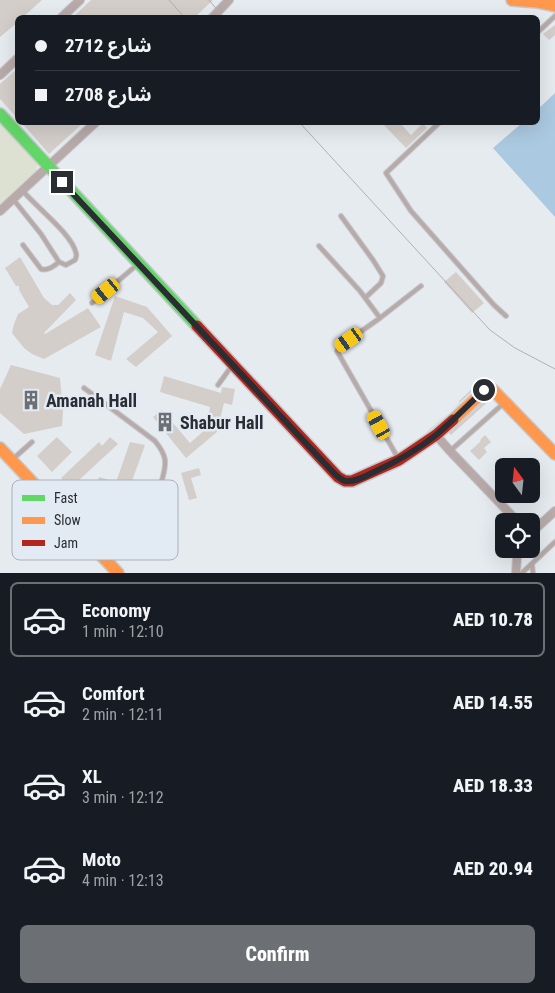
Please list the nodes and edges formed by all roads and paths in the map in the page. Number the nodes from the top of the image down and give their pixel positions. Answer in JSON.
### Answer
{"nodes":[{"id":1,"x":80,"y":0,"type":"edge"},
{"id":2,"x":229,"y":0,"type":"edge"},
{"id":3,"x":512,"y":0,"type":"edge"},
{"id":4,"x":555,"y":6,"type":"edge"},
{"id":5,"x":65,"y":15,"type":"edge"},
{"id":6,"x":215,"y":15,"type":"edge"},
{"id":7,"x":555,"y":16,"type":"edge"},
{"id":8,"x":540,"y":30,"type":"edge"},
{"id":9,"x":15,"y":61,"type":"edge"},
{"id":10,"x":0,"y":74,"type":"edge"},
{"id":11,"x":0,"y":114,"type":"edge"},
{"id":12,"x":93,"y":125,"type":"edge"},
{"id":13,"x":437,"y":125,"type":"edge"},
{"id":14,"x":48,"y":166,"type":"junction"},
{"id":15,"x":22,"y":190,"type":"junction"},
{"id":16,"x":13,"y":199,"type":"junction"},
{"id":17,"x":0,"y":211,"type":"edge"},
{"id":18,"x":341,"y":216,"type":"dead end"},
{"id":19,"x":23,"y":244,"type":"dead end"},
{"id":20,"x":319,"y":246,"type":"dead end"},
{"id":21,"x":60,"y":262,"type":"junction"},
{"id":22,"x":138,"y":264,"type":"junction"},
{"id":23,"x":421,"y":286,"type":"dead end"},
{"id":24,"x":365,"y":298,"type":"junction"},
{"id":25,"x":92,"y":303,"type":"dead end"},
{"id":26,"x":506,"y":316,"type":"dead end"},
{"id":27,"x":380,"y":318,"type":"junction"},
{"id":28,"x":233,"y":365,"type":"junction"},
{"id":29,"x":218,"y":385,"type":"dead end"},
{"id":30,"x":84,"y":388,"type":"dead end"},
{"id":31,"x":505,"y":402,"type":"junction"},
{"id":32,"x":436,"y":434,"type":"junction"},
{"id":33,"x":32,"y":442,"type":"dead end"},
{"id":34,"x":0,"y":448,"type":"edge"},
{"id":35,"x":450,"y":451,"type":"junction"},
{"id":36,"x":555,"y":454,"type":"edge"},
{"id":37,"x":12,"y":460,"type":"junction"},
{"id":38,"x":399,"y":460,"type":"junction"},
{"id":39,"x":31,"y":480,"type":"edge"},
{"id":40,"x":162,"y":480,"type":"edge"},
{"id":41,"x":555,"y":511,"type":"edge"},
{"id":42,"x":509,"y":513,"type":"edge"},
{"id":43,"x":540,"y":525,"type":"edge"},
{"id":44,"x":555,"y":542,"type":"edge"},
{"id":45,"x":517,"y":558,"type":"edge"},
{"id":46,"x":106,"y":560,"type":"edge"},
{"id":47,"x":532,"y":564,"type":"junction"},
{"id":48,"x":118,"y":573,"type":"edge"},
{"id":49,"x":516,"y":573,"type":"edge"},
{"id":50,"x":522,"y":573,"type":"edge"},
{"id":51,"x":533,"y":573,"type":"edge"}],
"edges":[{"from":1,"to":5,"type":"street"},
{"from":2,"to":6,"type":"street"},
{"from":3,"to":4,"type":"street"},
{"from":7,"to":8,"type":"lane"},
{"from":9,"to":10,"type":"street"},
{"from":11,"to":14,"type":"street"},
{"from":12,"to":14,"type":"street"},
{"from":13,"to":26,"type":"lane"},
{"from":14,"to":15,"type":"street"},
{"from":14,"to":22,"type":"street"},
{"from":15,"to":16,"type":"street"},
{"from":15,"to":21,"type":"lane"},
{"from":16,"to":17,"type":"street"},
{"from":16,"to":21,"type":"lane"},
{"from":18,"to":24,"type":"lane"},
{"from":19,"to":21,"type":"lane"},
{"from":20,"to":24,"type":"lane"},
{"from":22,"to":25,"type":"lane"},
{"from":22,"to":28,"type":"street"},
{"from":23,"to":27,"type":"lane"},
{"from":24,"to":27,"type":"lane"},
{"from":27,"to":38,"type":"lane"},
{"from":28,"to":29,"type":"lane"},
{"from":28,"to":38,"type":"street"},
{"from":30,"to":40,"type":"lane"},
{"from":31,"to":32,"type":"street"},
{"from":31,"to":35,"type":"lane"},
{"from":31,"to":36,"type":"street"},
{"from":32,"to":35,"type":"street"},
{"from":32,"to":38,"type":"street"},
{"from":33,"to":37,"type":"lane"},
{"from":34,"to":37,"type":"street"},
{"from":35,"to":42,"type":"street"},
{"from":37,"to":39,"type":"street"},
{"from":41,"to":43,"type":"street"},
{"from":44,"to":47,"type":"lane"},
{"from":45,"to":49,"type":"street"},
{"from":46,"to":48,"type":"street"},
{"from":47,"to":50,"type":"lane"},
{"from":47,"to":51,"type":"lane"}]}
